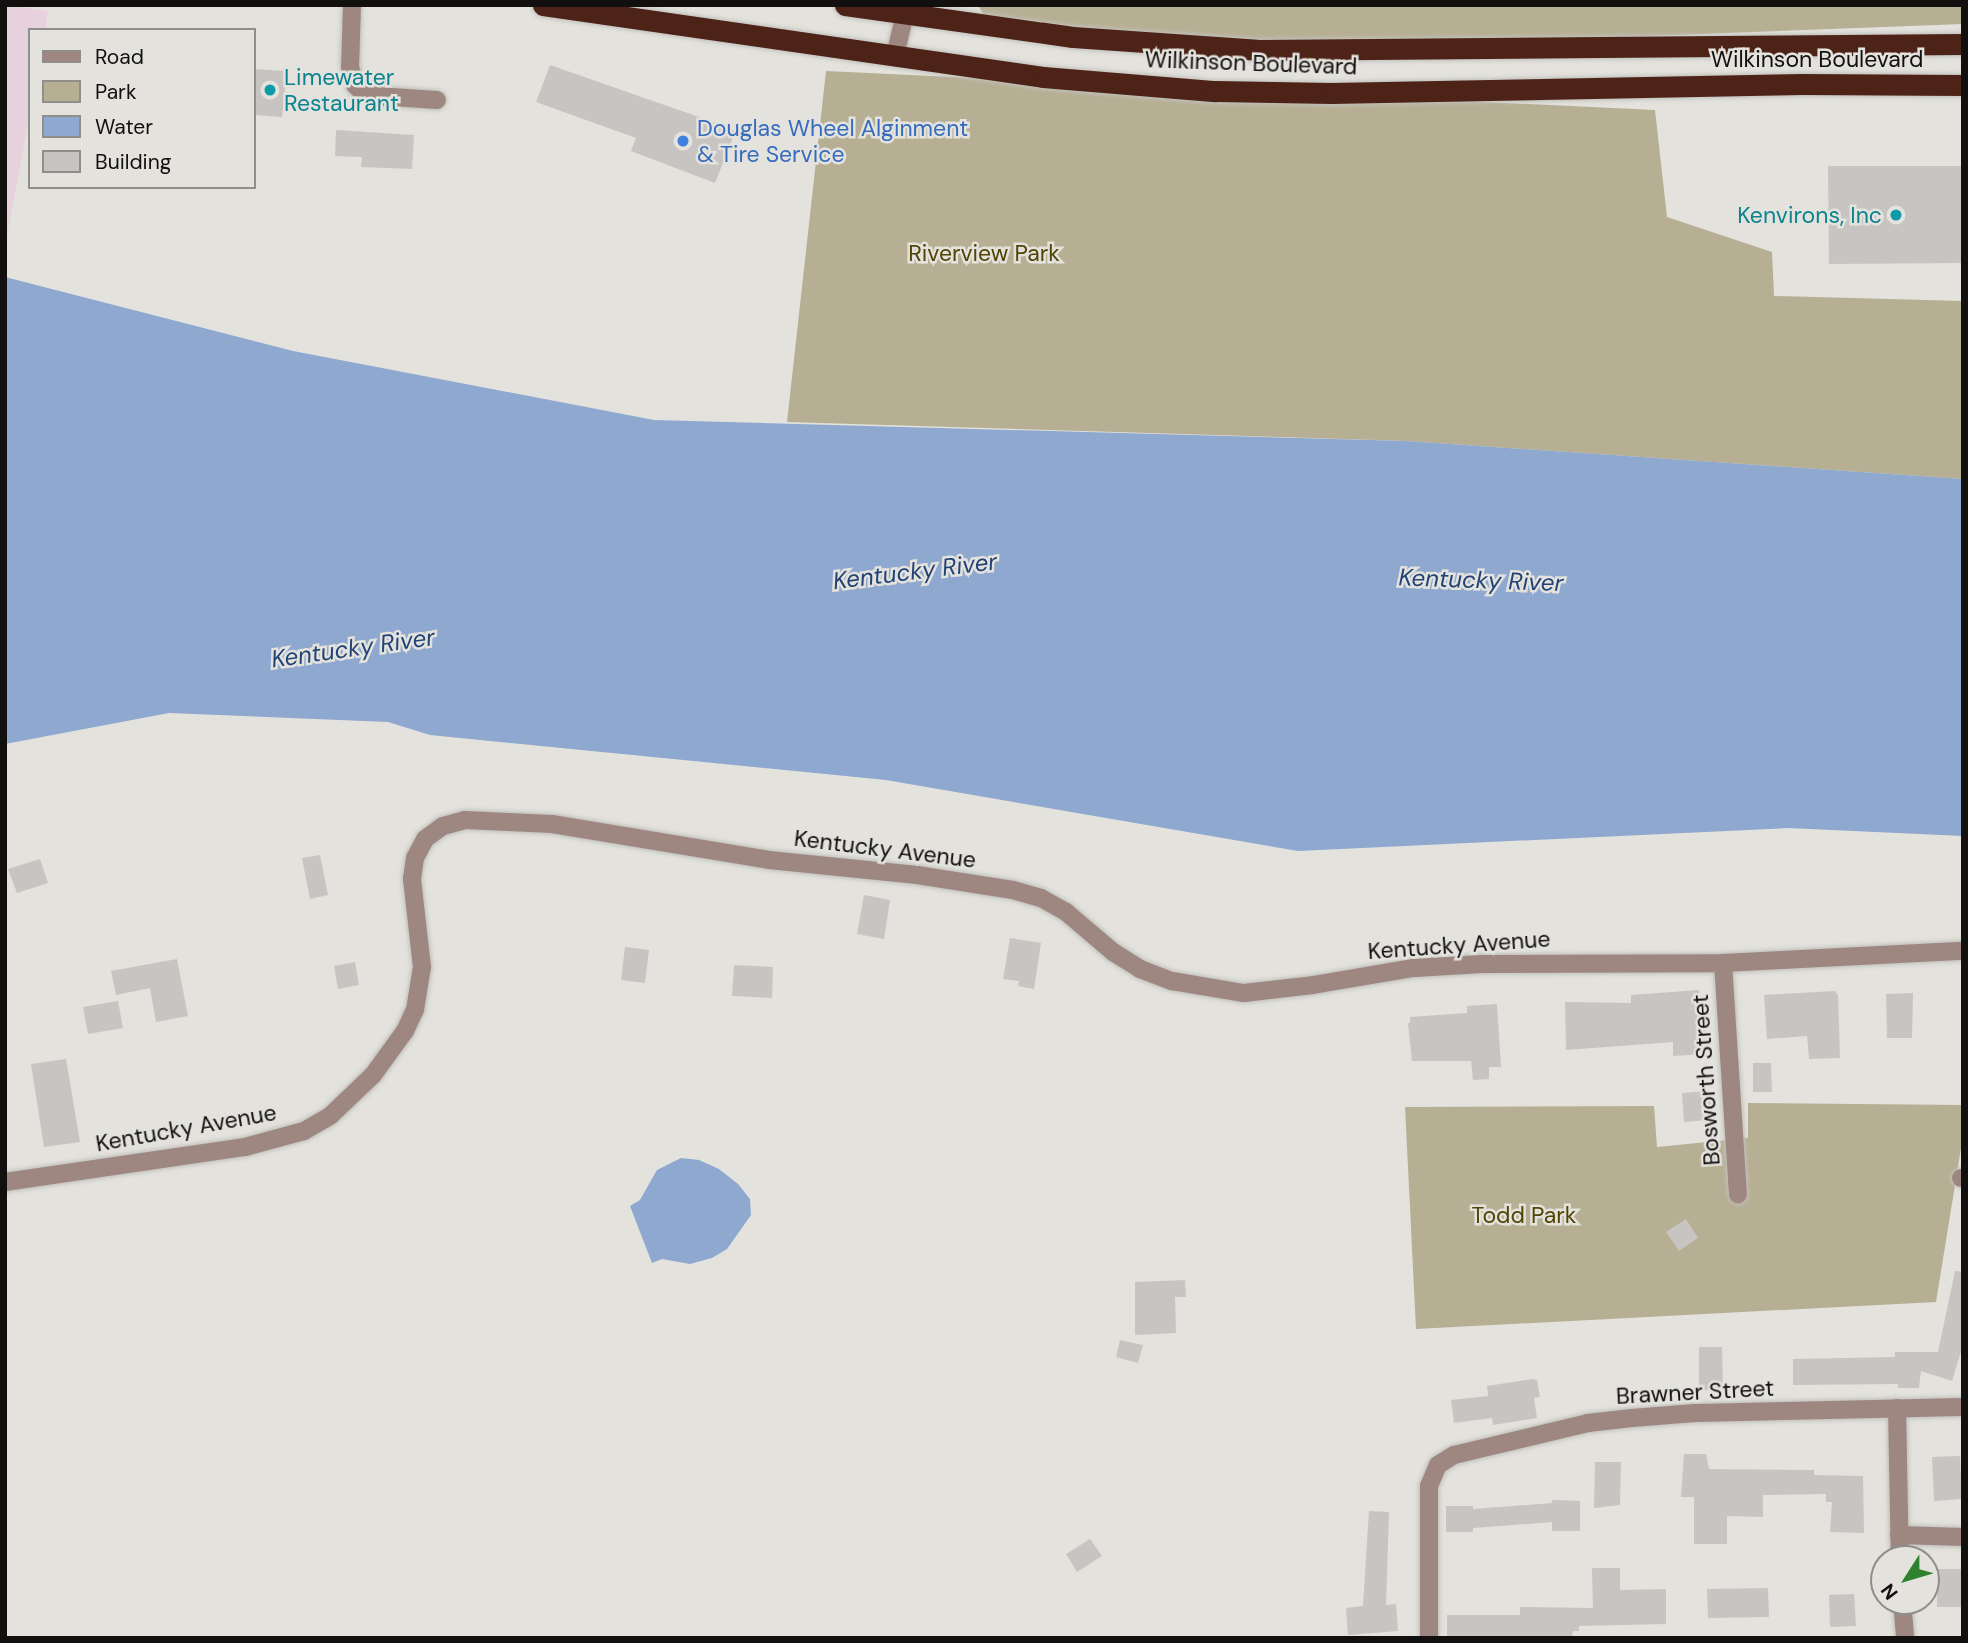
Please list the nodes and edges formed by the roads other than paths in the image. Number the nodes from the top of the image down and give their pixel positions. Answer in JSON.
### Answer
{"nodes":[{"id":1,"x":352,"y":5,"type":"edge"},
{"id":2,"x":543,"y":5,"type":"edge"},
{"id":3,"x":845,"y":5,"type":"edge"},
{"id":4,"x":906,"y":10,"type":"edge"},
{"id":5,"x":1963,"y":44,"type":"edge"},
{"id":6,"x":895,"y":56,"type":"junction"},
{"id":7,"x":1963,"y":85,"type":"edge"},
{"id":8,"x":437,"y":100,"type":"dead end"},
{"id":9,"x":1963,"y":951,"type":"edge"},
{"id":10,"x":1724,"y":962,"type":"junction"},
{"id":11,"x":5,"y":1182,"type":"edge"},
{"id":12,"x":1738,"y":1195,"type":"dead end"},
{"id":13,"x":1963,"y":1407,"type":"edge"},
{"id":14,"x":1897,"y":1408,"type":"junction"},
{"id":15,"x":1899,"y":1535,"type":"junction"},
{"id":16,"x":1963,"y":1537,"type":"edge"},
{"id":17,"x":1899,"y":1545,"type":"edge"},
{"id":18,"x":1903,"y":1615,"type":"edge"},
{"id":19,"x":1429,"y":1638,"type":"edge"},
{"id":20,"x":1905,"y":1638,"type":"edge"}],
"edges":[{"from":1,"to":8,"type":"street"},
{"from":2,"to":6,"type":"highway","name":"Wilkinson Boulevard"},
{"from":3,"to":4,"type":"highway","name":"Wilkinson Boulevard"},
{"from":4,"to":5,"type":"highway","name":"Wilkinson Boulevard"},
{"from":4,"to":6,"type":"street"},
{"from":6,"to":7,"type":"highway","name":"Wilkinson Boulevard"},
{"from":9,"to":10,"type":"street","name":"Kentucky Avenue"},
{"from":10,"to":11,"type":"street","name":"Kentucky Avenue"},
{"from":10,"to":12,"type":"street","name":"Bosworth Street"},
{"from":13,"to":14,"type":"street","name":"Brawner Street"},
{"from":14,"to":15,"type":"street"},
{"from":14,"to":19,"type":"street","name":"Brawner Street"},
{"from":15,"to":16,"type":"street"},
{"from":15,"to":17,"type":"street"},
{"from":18,"to":20,"type":"street"}]}
